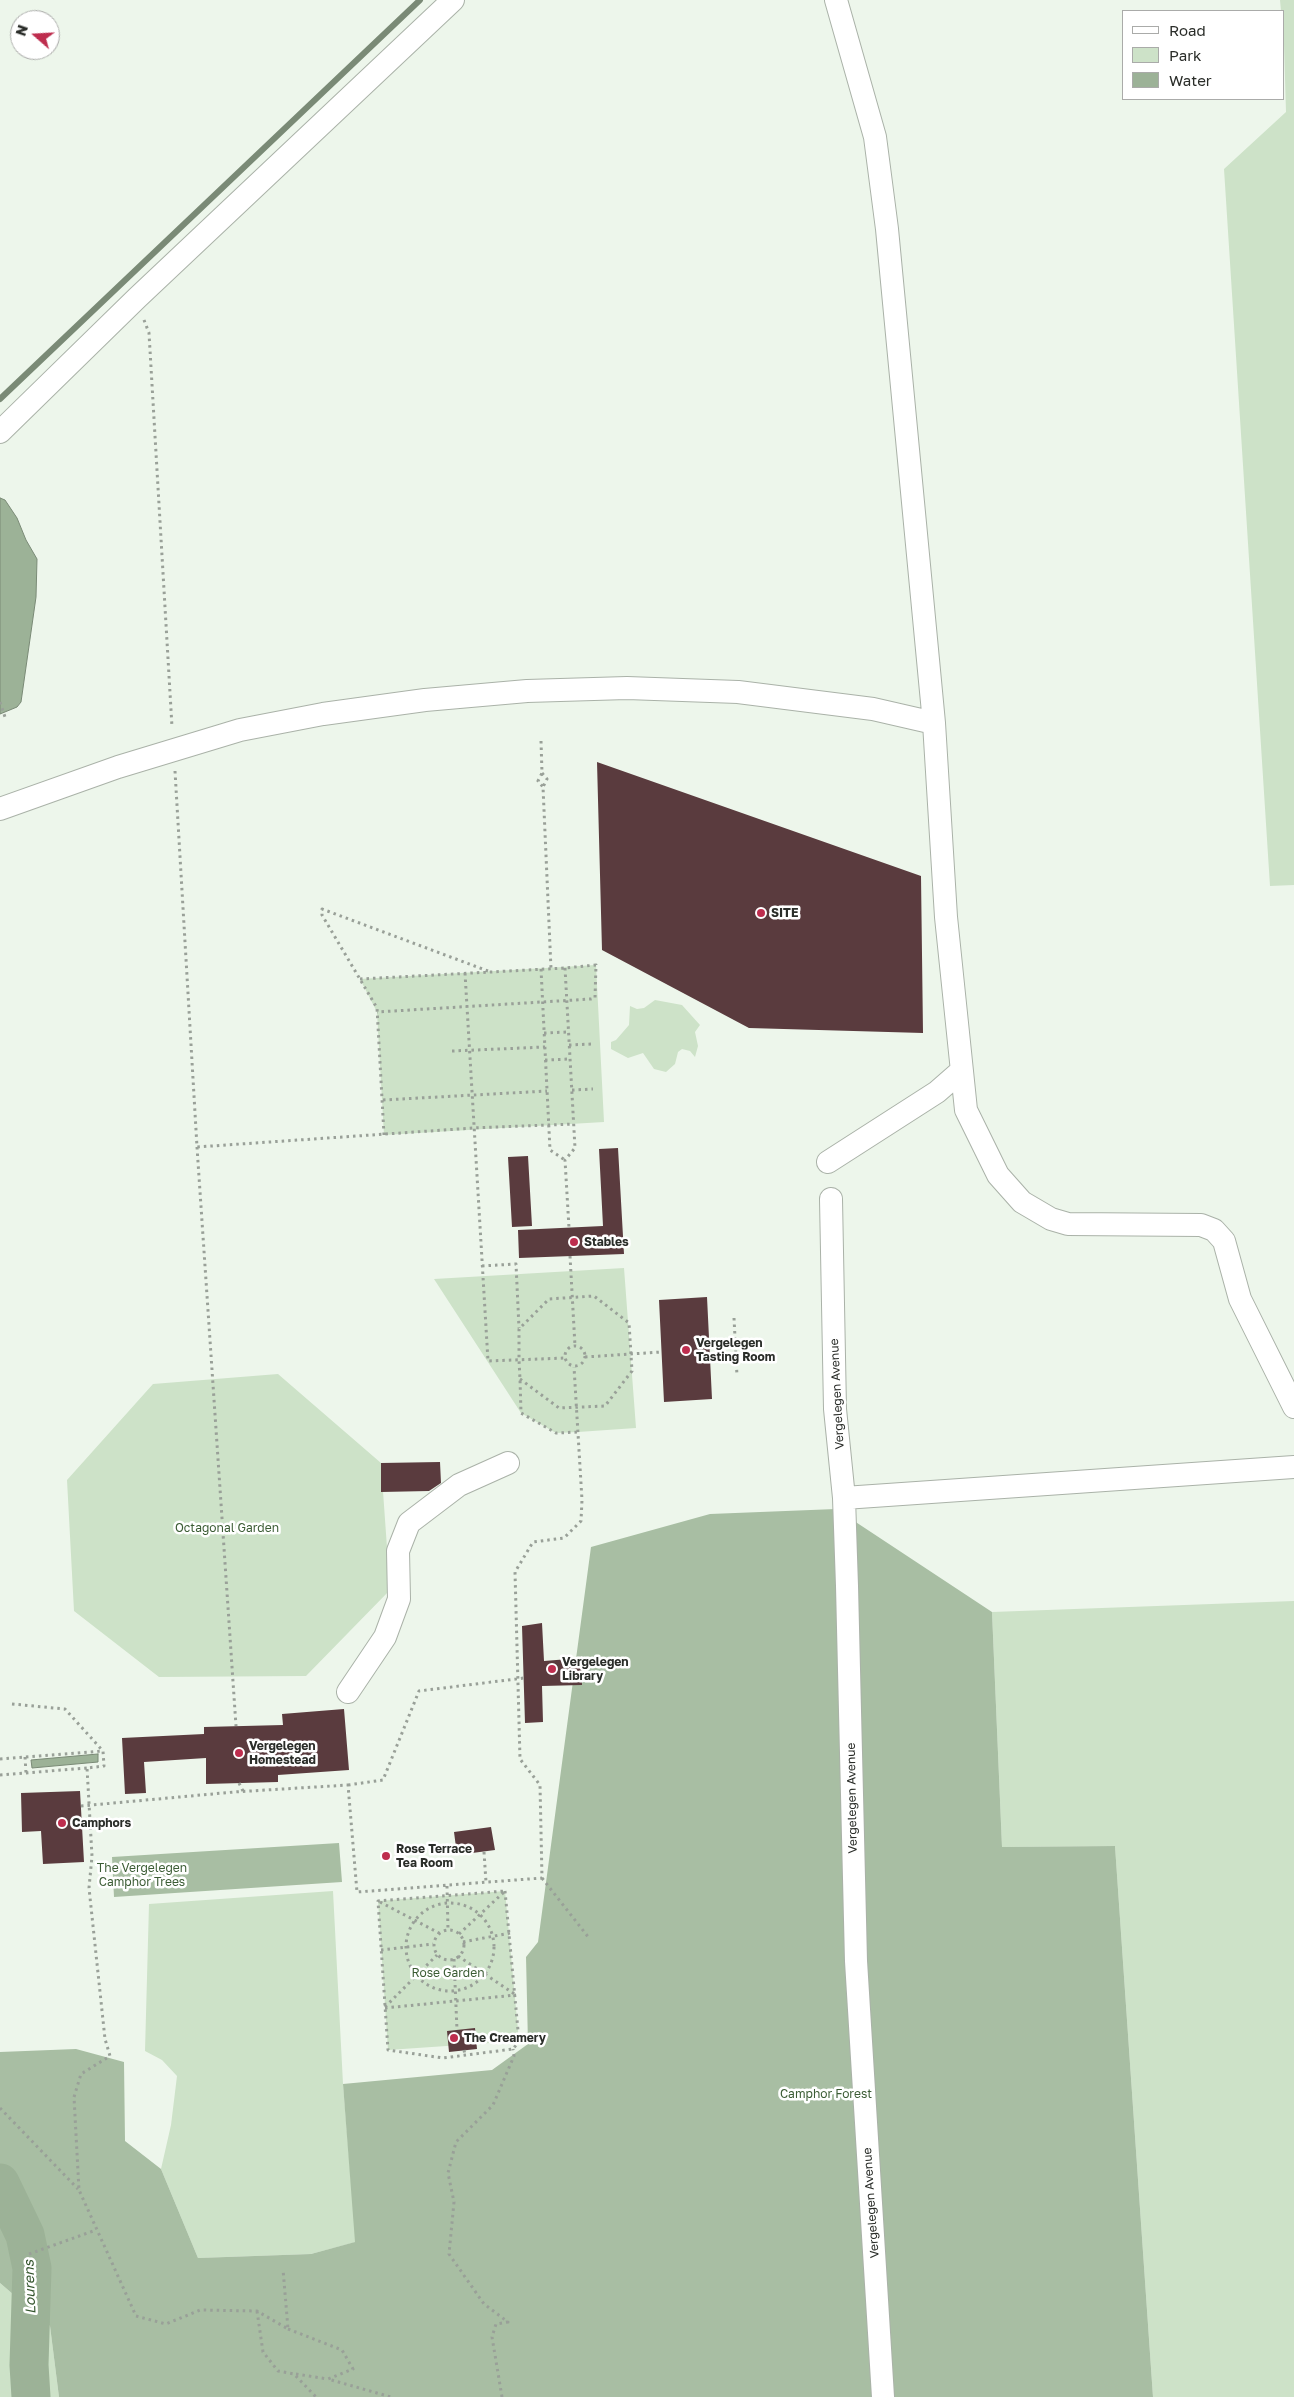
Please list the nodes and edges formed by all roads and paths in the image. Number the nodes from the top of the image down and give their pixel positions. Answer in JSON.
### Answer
{"nodes":[{"id":1,"x":454,"y":0,"type":"edge"},
{"id":2,"x":836,"y":0,"type":"edge"},
{"id":3,"x":138,"y":298,"type":"junction"},
{"id":4,"x":0,"y":432,"type":"edge"},
{"id":5,"x":0,"y":702,"type":"edge"},
{"id":6,"x":5,"y":717,"type":"dead end"},
{"id":7,"x":934,"y":723,"type":"junction"},
{"id":8,"x":541,"y":741,"type":"dead end"},
{"id":9,"x":174,"y":750,"type":"junction"},
{"id":10,"x":542,"y":773,"type":"junction"},
{"id":11,"x":543,"y":787,"type":"junction"},
{"id":12,"x":0,"y":808,"type":"edge"},
{"id":13,"x":565,"y":968,"type":"junction"},
{"id":14,"x":551,"y":969,"type":"junction"},
{"id":15,"x":541,"y":970,"type":"junction"},
{"id":16,"x":491,"y":972,"type":"junction"},
{"id":17,"x":465,"y":973,"type":"junction"},
{"id":18,"x":360,"y":979,"type":"junction"},
{"id":19,"x":566,"y":1001,"type":"junction"},
{"id":20,"x":542,"y":1002,"type":"junction"},
{"id":21,"x":467,"y":1006,"type":"junction"},
{"id":22,"x":377,"y":1012,"type":"junction"},
{"id":23,"x":568,"y":1032,"type":"junction"},
{"id":24,"x":544,"y":1033,"type":"junction"},
{"id":25,"x":592,"y":1044,"type":"dead end"},
{"id":26,"x":569,"y":1046,"type":"junction"},
{"id":27,"x":545,"y":1047,"type":"junction"},
{"id":28,"x":470,"y":1051,"type":"junction"},
{"id":29,"x":452,"y":1052,"type":"dead end"},
{"id":30,"x":570,"y":1059,"type":"junction"},
{"id":31,"x":545,"y":1060,"type":"junction"},
{"id":32,"x":961,"y":1071,"type":"junction"},
{"id":33,"x":593,"y":1089,"type":"dead end"},
{"id":34,"x":572,"y":1090,"type":"junction"},
{"id":35,"x":547,"y":1092,"type":"junction"},
{"id":36,"x":472,"y":1097,"type":"junction"},
{"id":37,"x":383,"y":1100,"type":"junction"},
{"id":38,"x":548,"y":1123,"type":"junction"},
{"id":39,"x":573,"y":1124,"type":"junction"},
{"id":40,"x":473,"y":1128,"type":"junction"},
{"id":41,"x":384,"y":1135,"type":"junction"},
{"id":42,"x":197,"y":1147,"type":"junction"},
{"id":43,"x":565,"y":1160,"type":"junction"},
{"id":44,"x":828,"y":1162,"type":"dead end"},
{"id":45,"x":831,"y":1199,"type":"dead end"},
{"id":46,"x":569,"y":1228,"type":"dead end"},
{"id":47,"x":570,"y":1256,"type":"dead end"},
{"id":48,"x":482,"y":1266,"type":"junction"},
{"id":49,"x":572,"y":1297,"type":"junction"},
{"id":50,"x":734,"y":1318,"type":"dead end"},
{"id":51,"x":519,"y":1328,"type":"junction"},
{"id":52,"x":735,"y":1345,"type":"junction"},
{"id":53,"x":575,"y":1346,"type":"junction"},
{"id":54,"x":709,"y":1347,"type":"dead end"},
{"id":55,"x":661,"y":1352,"type":"dead end"},
{"id":56,"x":631,"y":1353,"type":"junction"},
{"id":57,"x":585,"y":1356,"type":"junction"},
{"id":58,"x":564,"y":1358,"type":"junction"},
{"id":59,"x":519,"y":1360,"type":"junction"},
{"id":60,"x":574,"y":1366,"type":"junction"},
{"id":61,"x":737,"y":1376,"type":"dead end"},
{"id":62,"x":520,"y":1379,"type":"junction"},
{"id":63,"x":1294,"y":1407,"type":"edge"},
{"id":64,"x":576,"y":1408,"type":"junction"},
{"id":65,"x":578,"y":1432,"type":"junction"},
{"id":66,"x":508,"y":1463,"type":"dead end"},
{"id":67,"x":1294,"y":1468,"type":"edge"},
{"id":68,"x":844,"y":1498,"type":"junction"},
{"id":69,"x":524,"y":1678,"type":"dead end"},
{"id":70,"x":518,"y":1679,"type":"junction"},
{"id":71,"x":348,"y":1692,"type":"dead end"},
{"id":72,"x":12,"y":1704,"type":"dead end"},
{"id":73,"x":236,"y":1726,"type":"dead end"},
{"id":74,"x":103,"y":1751,"type":"junction"},
{"id":75,"x":25,"y":1757,"type":"junction"},
{"id":76,"x":0,"y":1758,"type":"edge"},
{"id":77,"x":87,"y":1768,"type":"junction"},
{"id":78,"x":26,"y":1773,"type":"junction"},
{"id":79,"x":0,"y":1775,"type":"edge"},
{"id":80,"x":239,"y":1783,"type":"dead end"},
{"id":81,"x":348,"y":1785,"type":"junction"},
{"id":82,"x":243,"y":1791,"type":"junction"},
{"id":83,"x":90,"y":1805,"type":"junction"},
{"id":84,"x":81,"y":1806,"type":"dead end"},
{"id":85,"x":484,"y":1852,"type":"dead end"},
{"id":86,"x":542,"y":1878,"type":"junction"},
{"id":87,"x":486,"y":1882,"type":"junction"},
{"id":88,"x":447,"y":1886,"type":"junction"},
{"id":89,"x":505,"y":1891,"type":"junction"},
{"id":90,"x":447,"y":1896,"type":"junction"},
{"id":91,"x":378,"y":1901,"type":"junction"},
{"id":92,"x":448,"y":1903,"type":"junction"},
{"id":93,"x":480,"y":1913,"type":"junction"},
{"id":94,"x":414,"y":1920,"type":"junction"},
{"id":95,"x":448,"y":1930,"type":"junction"},
{"id":96,"x":439,"y":1933,"type":"junction"},
{"id":97,"x":510,"y":1933,"type":"junction"},
{"id":98,"x":459,"y":1934,"type":"junction"},
{"id":99,"x":493,"y":1935,"type":"junction"},
{"id":100,"x":589,"y":1938,"type":"dead end"},
{"id":101,"x":464,"y":1942,"type":"junction"},
{"id":102,"x":433,"y":1944,"type":"junction"},
{"id":103,"x":406,"y":1948,"type":"junction"},
{"id":104,"x":381,"y":1950,"type":"junction"},
{"id":105,"x":437,"y":1955,"type":"junction"},
{"id":106,"x":458,"y":1956,"type":"junction"},
{"id":107,"x":454,"y":1959,"type":"junction"},
{"id":108,"x":485,"y":1974,"type":"junction"},
{"id":109,"x":415,"y":1977,"type":"junction"},
{"id":110,"x":456,"y":1991,"type":"junction"},
{"id":111,"x":516,"y":1995,"type":"junction"},
{"id":112,"x":456,"y":2000,"type":"junction"},
{"id":113,"x":385,"y":2008,"type":"junction"},
{"id":114,"x":457,"y":2030,"type":"dead end"},
{"id":115,"x":512,"y":2049,"type":"junction"},
{"id":116,"x":464,"y":2050,"type":"dead end"},
{"id":117,"x":465,"y":2056,"type":"junction"},
{"id":118,"x":0,"y":2108,"type":"edge"},
{"id":119,"x":79,"y":2190,"type":"junction"},
{"id":120,"x":96,"y":2230,"type":"junction"},
{"id":121,"x":29,"y":2254,"type":"dead end"},
{"id":122,"x":284,"y":2268,"type":"dead end"},
{"id":123,"x":257,"y":2311,"type":"junction"},
{"id":124,"x":288,"y":2329,"type":"junction"},
{"id":125,"x":294,"y":2374,"type":"junction"},
{"id":126,"x":328,"y":2379,"type":"junction"},
{"id":127,"x":316,"y":2397,"type":"edge"},
{"id":128,"x":392,"y":2397,"type":"edge"},
{"id":129,"x":502,"y":2397,"type":"edge"},
{"id":130,"x":883,"y":2397,"type":"edge"}],
"edges":[{"from":1,"to":3,"type":"street"},
{"from":2,"to":7,"type":"street"},
{"from":3,"to":4,"type":"street"},
{"from":3,"to":9,"type":"path"},
{"from":5,"to":6,"type":"path"},
{"from":7,"to":9,"type":"street"},
{"from":7,"to":32,"type":"street"},
{"from":8,"to":10,"type":"path"},
{"from":9,"to":12,"type":"street"},
{"from":9,"to":42,"type":"path"},
{"from":10,"to":11,"type":"path"},
{"from":10,"to":11,"type":"path"},
{"from":11,"to":14,"type":"path"},
{"from":13,"to":14,"type":"path"},
{"from":13,"to":19,"type":"path"},
{"from":13,"to":19,"type":"path"},
{"from":14,"to":15,"type":"path"},
{"from":15,"to":16,"type":"path"},
{"from":15,"to":20,"type":"path"},
{"from":16,"to":17,"type":"path"},
{"from":16,"to":18,"type":"path"},
{"from":17,"to":18,"type":"path"},
{"from":17,"to":21,"type":"path"},
{"from":18,"to":22,"type":"path"},
{"from":19,"to":20,"type":"path"},
{"from":19,"to":23,"type":"path"},
{"from":20,"to":21,"type":"path"},
{"from":20,"to":24,"type":"path"},
{"from":21,"to":22,"type":"path"},
{"from":21,"to":28,"type":"path"},
{"from":22,"to":37,"type":"path"},
{"from":23,"to":24,"type":"path"},
{"from":23,"to":26,"type":"path"},
{"from":24,"to":27,"type":"path"},
{"from":25,"to":26,"type":"path"},
{"from":26,"to":30,"type":"path"},
{"from":27,"to":28,"type":"path"},
{"from":27,"to":31,"type":"path"},
{"from":28,"to":29,"type":"path"},
{"from":28,"to":36,"type":"path"},
{"from":30,"to":31,"type":"path"},
{"from":30,"to":34,"type":"path"},
{"from":31,"to":35,"type":"path"},
{"from":32,"to":44,"type":"street"},
{"from":32,"to":63,"type":"street"},
{"from":33,"to":34,"type":"path"},
{"from":34,"to":39,"type":"path"},
{"from":35,"to":36,"type":"path"},
{"from":35,"to":38,"type":"path"},
{"from":36,"to":37,"type":"path"},
{"from":36,"to":40,"type":"path"},
{"from":37,"to":41,"type":"path"},
{"from":38,"to":39,"type":"path"},
{"from":38,"to":40,"type":"path"},
{"from":38,"to":43,"type":"path"},
{"from":39,"to":43,"type":"path"},
{"from":40,"to":41,"type":"path"},
{"from":40,"to":48,"type":"path"},
{"from":41,"to":42,"type":"path"},
{"from":42,"to":73,"type":"path"},
{"from":43,"to":46,"type":"path"},
{"from":45,"to":68,"type":"street","name":"Vergelegen Avenue"},
{"from":47,"to":49,"type":"path"},
{"from":48,"to":51,"type":"path"},
{"from":48,"to":59,"type":"path"},
{"from":49,"to":51,"type":"path"},
{"from":49,"to":53,"type":"path"},
{"from":49,"to":56,"type":"path"},
{"from":50,"to":52,"type":"path"},
{"from":51,"to":59,"type":"path"},
{"from":52,"to":54,"type":"path"},
{"from":52,"to":61,"type":"path"},
{"from":53,"to":57,"type":"path"},
{"from":53,"to":58,"type":"path"},
{"from":55,"to":56,"type":"path"},
{"from":56,"to":57,"type":"path"},
{"from":56,"to":64,"type":"path"},
{"from":57,"to":60,"type":"path"},
{"from":58,"to":59,"type":"path"},
{"from":58,"to":60,"type":"path"},
{"from":59,"to":62,"type":"path"},
{"from":60,"to":64,"type":"path"},
{"from":62,"to":64,"type":"path"},
{"from":62,"to":65,"type":"path"},
{"from":64,"to":65,"type":"path"},
{"from":65,"to":70,"type":"path"},
{"from":66,"to":71,"type":"street"},
{"from":67,"to":68,"type":"street"},
{"from":68,"to":130,"type":"street","name":"Vergelegen Avenue"},
{"from":69,"to":70,"type":"path"},
{"from":70,"to":81,"type":"path"},
{"from":70,"to":86,"type":"path"},
{"from":72,"to":74,"type":"path"},
{"from":74,"to":75,"type":"path"},
{"from":74,"to":77,"type":"path"},
{"from":75,"to":76,"type":"path"},
{"from":75,"to":78,"type":"path"},
{"from":77,"to":78,"type":"path"},
{"from":77,"to":83,"type":"path"},
{"from":78,"to":79,"type":"path"},
{"from":80,"to":82,"type":"path"},
{"from":81,"to":82,"type":"path"},
{"from":81,"to":88,"type":"path"},
{"from":82,"to":83,"type":"path"},
{"from":83,"to":84,"type":"path"},
{"from":83,"to":119,"type":"path"},
{"from":85,"to":87,"type":"path"},
{"from":86,"to":87,"type":"path"},
{"from":86,"to":100,"type":"path"},
{"from":87,"to":88,"type":"path"},
{"from":88,"to":90,"type":"path"},
{"from":89,"to":90,"type":"path"},
{"from":89,"to":93,"type":"path"},
{"from":89,"to":97,"type":"path"},
{"from":90,"to":91,"type":"path"},
{"from":90,"to":92,"type":"path"},
{"from":91,"to":94,"type":"path"},
{"from":91,"to":104,"type":"path"},
{"from":92,"to":93,"type":"path"},
{"from":92,"to":94,"type":"path"},
{"from":92,"to":95,"type":"path"},
{"from":93,"to":98,"type":"path"},
{"from":93,"to":99,"type":"path"},
{"from":94,"to":96,"type":"path"},
{"from":94,"to":103,"type":"path"},
{"from":95,"to":96,"type":"path"},
{"from":95,"to":98,"type":"path"},
{"from":96,"to":102,"type":"path"},
{"from":97,"to":99,"type":"path"},
{"from":97,"to":111,"type":"path"},
{"from":98,"to":101,"type":"path"},
{"from":99,"to":101,"type":"path"},
{"from":99,"to":108,"type":"path"},
{"from":101,"to":106,"type":"path"},
{"from":102,"to":103,"type":"path"},
{"from":102,"to":105,"type":"path"},
{"from":103,"to":104,"type":"path"},
{"from":103,"to":109,"type":"path"},
{"from":104,"to":113,"type":"path"},
{"from":105,"to":107,"type":"path"},
{"from":105,"to":109,"type":"path"},
{"from":106,"to":107,"type":"path"},
{"from":106,"to":108,"type":"path"},
{"from":107,"to":110,"type":"path"},
{"from":108,"to":110,"type":"path"},
{"from":108,"to":111,"type":"path"},
{"from":109,"to":110,"type":"path"},
{"from":109,"to":113,"type":"path"},
{"from":110,"to":112,"type":"path"},
{"from":111,"to":112,"type":"path"},
{"from":111,"to":115,"type":"path"},
{"from":112,"to":113,"type":"path"},
{"from":112,"to":114,"type":"path"},
{"from":113,"to":117,"type":"path"},
{"from":115,"to":117,"type":"path"},
{"from":115,"to":129,"type":"path"},
{"from":116,"to":117,"type":"path"},
{"from":118,"to":119,"type":"path"},
{"from":119,"to":120,"type":"path"},
{"from":120,"to":121,"type":"path"},
{"from":120,"to":123,"type":"path"},
{"from":122,"to":124,"type":"path"},
{"from":123,"to":124,"type":"path"},
{"from":123,"to":125,"type":"path"},
{"from":124,"to":126,"type":"path"},
{"from":125,"to":126,"type":"path"},
{"from":125,"to":127,"type":"path"},
{"from":126,"to":128,"type":"path"}]}
